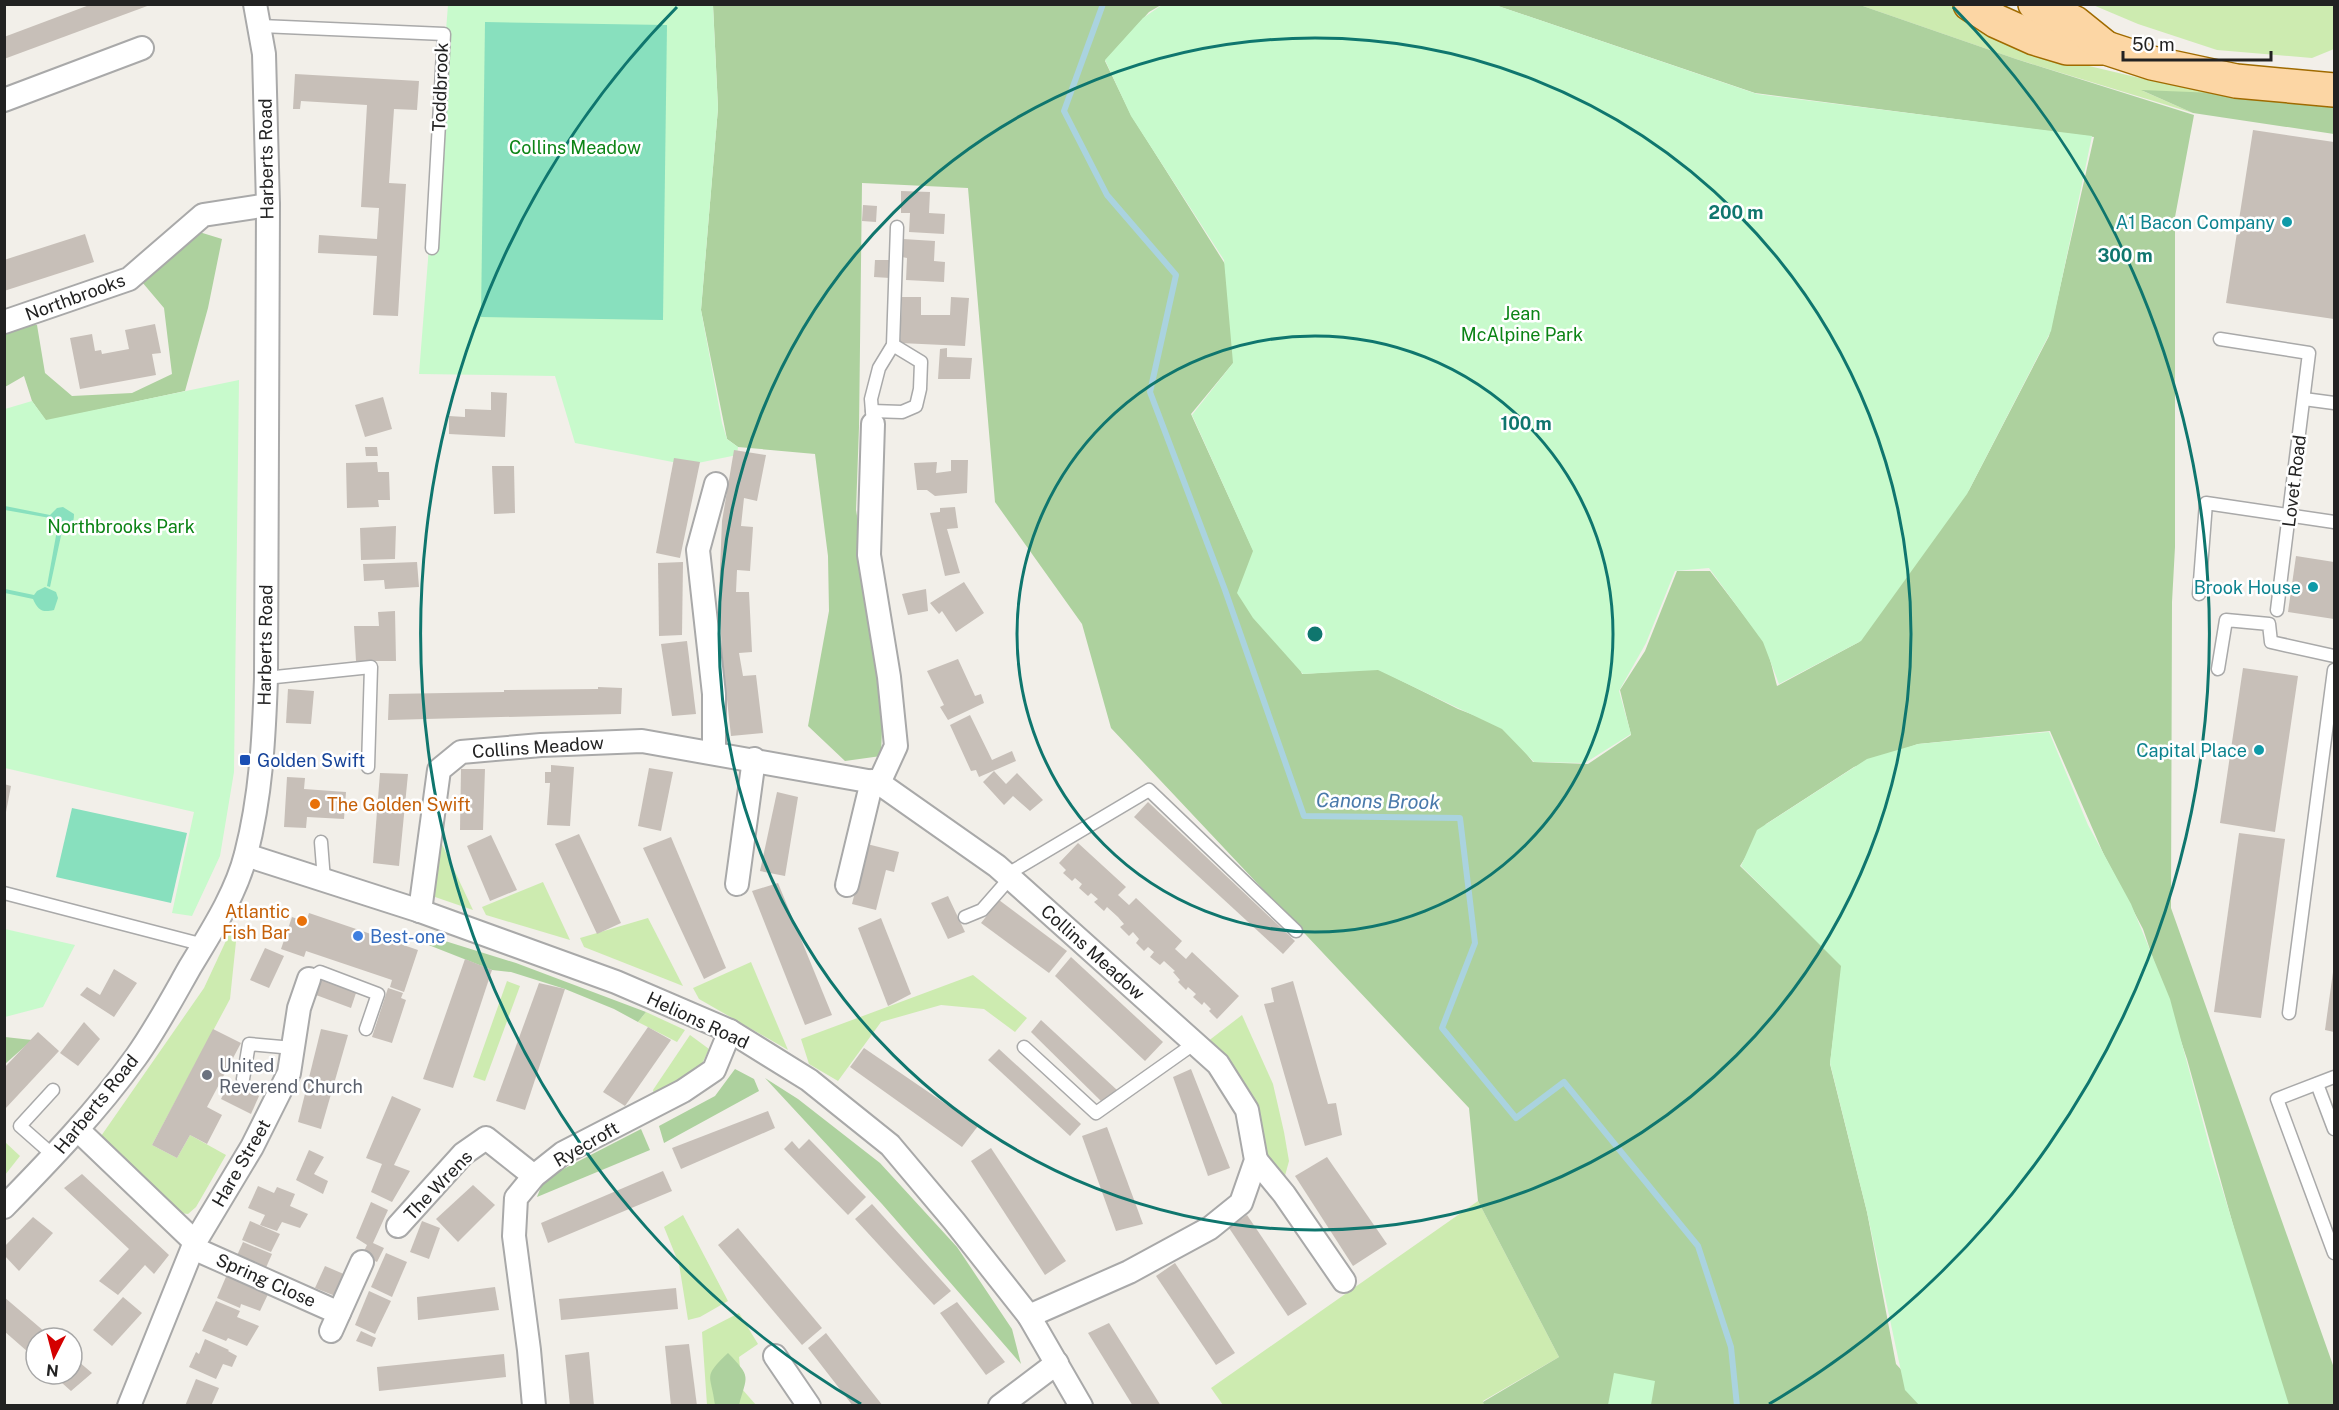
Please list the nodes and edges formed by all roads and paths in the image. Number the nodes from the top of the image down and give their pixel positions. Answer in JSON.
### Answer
{"nodes":[{"id":1,"x":1970,"y":4,"type":"edge"},
{"id":2,"x":2035,"y":4,"type":"edge"},
{"id":3,"x":258,"y":15,"type":"edge"},
{"id":4,"x":142,"y":48,"type":"dead end"},
{"id":5,"x":2106,"y":48,"type":"junction"},
{"id":6,"x":2334,"y":90,"type":"edge"},
{"id":7,"x":4,"y":100,"type":"edge"},
{"id":8,"x":267,"y":205,"type":"junction"},
{"id":9,"x":897,"y":227,"type":"dead end"},
{"id":10,"x":432,"y":248,"type":"dead end"},
{"id":11,"x":4,"y":322,"type":"edge"},
{"id":12,"x":2220,"y":339,"type":"dead end"},
{"id":13,"x":893,"y":345,"type":"junction"},
{"id":14,"x":2304,"y":399,"type":"junction"},
{"id":15,"x":2334,"y":404,"type":"edge"},
{"id":16,"x":872,"y":417,"type":"junction"},
{"id":17,"x":716,"y":484,"type":"dead end"},
{"id":18,"x":2290,"y":516,"type":"junction"},
{"id":19,"x":2334,"y":522,"type":"edge"},
{"id":20,"x":2199,"y":594,"type":"dead end"},
{"id":21,"x":2277,"y":610,"type":"dead end"},
{"id":22,"x":2334,"y":656,"type":"edge"},
{"id":23,"x":2218,"y":669,"type":"dead end"},
{"id":24,"x":2334,"y":670,"type":"edge"},
{"id":25,"x":266,"y":678,"type":"junction"},
{"id":26,"x":714,"y":752,"type":"junction"},
{"id":27,"x":754,"y":759,"type":"junction"},
{"id":28,"x":368,"y":767,"type":"dead end"},
{"id":29,"x":876,"y":782,"type":"junction"},
{"id":30,"x":321,"y":842,"type":"dead end"},
{"id":31,"x":246,"y":855,"type":"junction"},
{"id":32,"x":1008,"y":876,"type":"junction"},
{"id":33,"x":324,"y":880,"type":"junction"},
{"id":34,"x":737,"y":884,"type":"dead end"},
{"id":35,"x":848,"y":885,"type":"dead end"},
{"id":36,"x":4,"y":893,"type":"edge"},
{"id":37,"x":420,"y":911,"type":"junction"},
{"id":38,"x":965,"y":917,"type":"dead end"},
{"id":39,"x":1296,"y":931,"type":"dead end"},
{"id":40,"x":204,"y":945,"type":"junction"},
{"id":41,"x":309,"y":979,"type":"joint"},
{"id":42,"x":2289,"y":1013,"type":"dead end"},
{"id":43,"x":366,"y":1029,"type":"dead end"},
{"id":44,"x":730,"y":1031,"type":"junction"},
{"id":45,"x":1195,"y":1044,"type":"junction"},
{"id":46,"x":1024,"y":1047,"type":"dead end"},
{"id":47,"x":293,"y":1048,"type":"junction"},
{"id":48,"x":2334,"y":1077,"type":"edge"},
{"id":49,"x":243,"y":1079,"type":"dead end"},
{"id":50,"x":2317,"y":1084,"type":"junction"},
{"id":51,"x":53,"y":1090,"type":"dead end"},
{"id":52,"x":2334,"y":1129,"type":"edge"},
{"id":53,"x":79,"y":1131,"type":"junction"},
{"id":54,"x":54,"y":1156,"type":"junction"},
{"id":55,"x":1256,"y":1160,"type":"junction"},
{"id":56,"x":534,"y":1176,"type":"junction"},
{"id":57,"x":4,"y":1206,"type":"edge"},
{"id":58,"x":398,"y":1226,"type":"dead end"},
{"id":59,"x":194,"y":1245,"type":"junction"},
{"id":60,"x":2334,"y":1253,"type":"edge"},
{"id":61,"x":362,"y":1262,"type":"dead end"},
{"id":62,"x":1344,"y":1281,"type":"dead end"},
{"id":63,"x":1029,"y":1316,"type":"junction"},
{"id":64,"x":775,"y":1356,"type":"dead end"},
{"id":65,"x":1057,"y":1363,"type":"junction"},
{"id":66,"x":129,"y":1406,"type":"edge"},
{"id":67,"x":534,"y":1406,"type":"edge"},
{"id":68,"x":809,"y":1406,"type":"edge"},
{"id":69,"x":999,"y":1406,"type":"edge"},
{"id":70,"x":1081,"y":1406,"type":"edge"}],
"edges":[{"from":1,"to":5,"type":"main road"},
{"from":2,"to":5,"type":"main road"},
{"from":3,"to":8,"type":"street","name":"Harberts Road"},
{"from":3,"to":10,"type":"lane","name":"Toddbrook"},
{"from":4,"to":7,"type":"street"},
{"from":5,"to":6,"type":"main road"},
{"from":8,"to":11,"type":"street","name":"Northbrooks"},
{"from":8,"to":25,"type":"street","name":"Harberts Road"},
{"from":9,"to":13,"type":"lane"},
{"from":12,"to":14,"type":"lane","name":"Lovet Road"},
{"from":13,"to":16,"type":"lane"},
{"from":13,"to":16,"type":"lane"},
{"from":14,"to":15,"type":"lane"},
{"from":14,"to":18,"type":"lane","name":"Lovet Road"},
{"from":16,"to":29,"type":"street"},
{"from":17,"to":26,"type":"street"},
{"from":18,"to":19,"type":"lane"},
{"from":18,"to":20,"type":"lane"},
{"from":18,"to":21,"type":"lane","name":"Lovet Road"},
{"from":22,"to":23,"type":"lane"},
{"from":24,"to":42,"type":"lane"},
{"from":25,"to":28,"type":"lane"},
{"from":25,"to":31,"type":"street","name":"Harberts Road"},
{"from":26,"to":27,"type":"street","name":"Collins Meadow"},
{"from":26,"to":37,"type":"street","name":"Collins Meadow"},
{"from":27,"to":29,"type":"street","name":"Collins Meadow"},
{"from":27,"to":34,"type":"street"},
{"from":29,"to":32,"type":"street","name":"Collins Meadow"},
{"from":29,"to":35,"type":"street"},
{"from":30,"to":33,"type":"lane"},
{"from":31,"to":33,"type":"street","name":"Helions Road"},
{"from":31,"to":40,"type":"street","name":"Harberts Road"},
{"from":32,"to":38,"type":"lane"},
{"from":32,"to":39,"type":"lane"},
{"from":32,"to":45,"type":"street","name":"Collins Meadow"},
{"from":33,"to":37,"type":"street","name":"Helions Road"},
{"from":36,"to":40,"type":"lane"},
{"from":37,"to":44,"type":"street","name":"Helions Road"},
{"from":40,"to":53,"type":"street","name":"Harberts Road"},
{"from":41,"to":43,"type":"lane"},
{"from":41,"to":47,"type":"street","name":"Hare Street"},
{"from":44,"to":56,"type":"street","name":"Ryecroft"},
{"from":44,"to":63,"type":"street","name":"Helions Road"},
{"from":45,"to":46,"type":"lane"},
{"from":45,"to":55,"type":"street","name":"Collins Meadow"},
{"from":47,"to":49,"type":"lane"},
{"from":47,"to":59,"type":"street","name":"Hare Street"},
{"from":48,"to":50,"type":"lane"},
{"from":50,"to":52,"type":"lane"},
{"from":50,"to":60,"type":"lane"},
{"from":51,"to":54,"type":"lane"},
{"from":53,"to":54,"type":"street","name":"Harberts Road"},
{"from":53,"to":59,"type":"street"},
{"from":54,"to":57,"type":"street","name":"Harberts Road"},
{"from":55,"to":62,"type":"street","name":"Collins Meadow"},
{"from":55,"to":63,"type":"street","name":"Collins Meadow"},
{"from":56,"to":58,"type":"street","name":"The Wrens"},
{"from":56,"to":67,"type":"street","name":"Ryecroft"},
{"from":59,"to":61,"type":"street","name":"Spring Close"},
{"from":59,"to":66,"type":"street","name":"Hare Street"},
{"from":63,"to":65,"type":"street","name":"Helions Road"},
{"from":64,"to":68,"type":"street"},
{"from":65,"to":69,"type":"street"},
{"from":65,"to":70,"type":"street","name":"Helions Road"}]}
